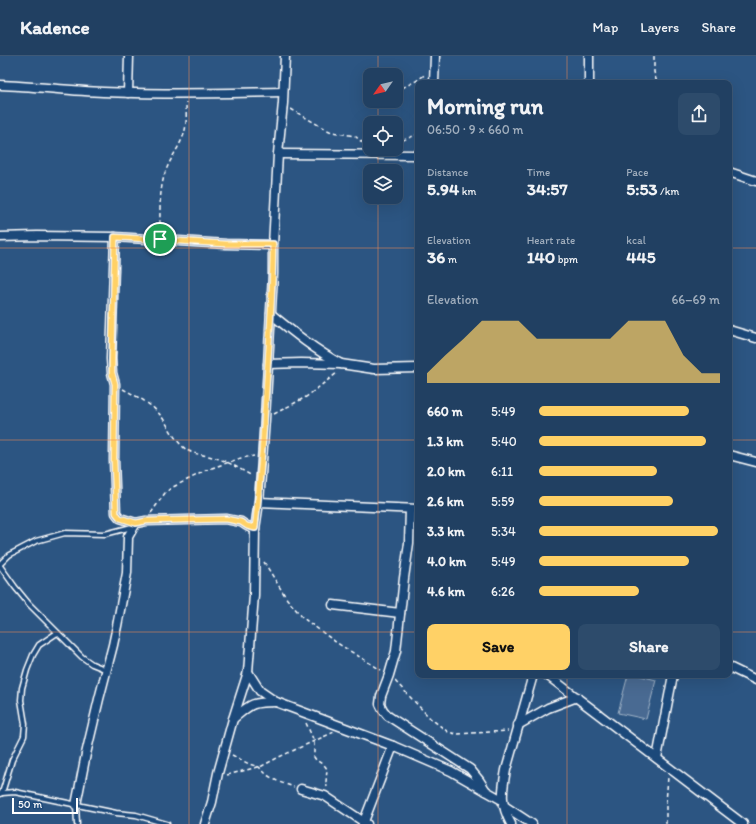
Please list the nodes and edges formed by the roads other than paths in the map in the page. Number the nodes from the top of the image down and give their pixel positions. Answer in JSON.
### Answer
{"nodes":[{"id":1,"x":129,"y":56,"type":"edge"},
{"id":2,"x":285,"y":56,"type":"edge"},
{"id":3,"x":435,"y":56,"type":"edge"},
{"id":4,"x":589,"y":56,"type":"edge"},
{"id":5,"x":434,"y":80,"type":"edge"},
{"id":6,"x":589,"y":80,"type":"edge"},
{"id":7,"x":0,"y":85,"type":"edge"},
{"id":8,"x":284,"y":92,"type":"junction"},
{"id":9,"x":128,"y":93,"type":"junction"},
{"id":10,"x":278,"y":154,"type":"junction"},
{"id":11,"x":415,"y":156,"type":"edge"},
{"id":12,"x":732,"y":173,"type":"edge"},
{"id":13,"x":756,"y":181,"type":"edge"},
{"id":14,"x":0,"y":237,"type":"edge"},
{"id":15,"x":115,"y":237,"type":"junction"},
{"id":16,"x":273,"y":244,"type":"junction"},
{"id":17,"x":271,"y":314,"type":"junction"},
{"id":18,"x":732,"y":331,"type":"edge"},
{"id":19,"x":756,"y":338,"type":"edge"},
{"id":20,"x":268,"y":364,"type":"junction"},
{"id":21,"x":344,"y":365,"type":"junction"},
{"id":22,"x":415,"y":368,"type":"edge"},
{"id":23,"x":732,"y":456,"type":"edge"},
{"id":24,"x":756,"y":462,"type":"edge"},
{"id":25,"x":258,"y":502,"type":"junction"},
{"id":26,"x":414,"y":509,"type":"edge"},
{"id":27,"x":135,"y":524,"type":"junction"},
{"id":28,"x":255,"y":528,"type":"junction"},
{"id":29,"x":0,"y":565,"type":"edge"},
{"id":30,"x":333,"y":605,"type":"dead end"},
{"id":31,"x":400,"y":613,"type":"junction"},
{"id":32,"x":57,"y":633,"type":"junction"},
{"id":33,"x":732,"y":668,"type":"edge"},
{"id":34,"x":106,"y":670,"type":"junction"},
{"id":35,"x":248,"y":672,"type":"junction"},
{"id":36,"x":532,"y":678,"type":"edge"},
{"id":37,"x":551,"y":678,"type":"edge"},
{"id":38,"x":673,"y":678,"type":"edge"},
{"id":39,"x":756,"y":680,"type":"edge"},
{"id":40,"x":577,"y":697,"type":"junction"},
{"id":41,"x":276,"y":702,"type":"junction"},
{"id":42,"x":233,"y":719,"type":"junction"},
{"id":43,"x":517,"y":728,"type":"junction"},
{"id":44,"x":393,"y":746,"type":"junction"},
{"id":45,"x":657,"y":758,"type":"junction"},
{"id":46,"x":301,"y":789,"type":"road end"},
{"id":47,"x":486,"y":791,"type":"junction"},
{"id":48,"x":1,"y":793,"type":"edge"},
{"id":49,"x":503,"y":802,"type":"junction"},
{"id":50,"x":76,"y":805,"type":"junction"},
{"id":51,"x":365,"y":823,"type":"edge"},
{"id":52,"x":77,"y":824,"type":"edge"},
{"id":53,"x":167,"y":824,"type":"edge"},
{"id":54,"x":205,"y":824,"type":"edge"},
{"id":55,"x":511,"y":824,"type":"edge"},
{"id":56,"x":532,"y":824,"type":"edge"},
{"id":57,"x":743,"y":824,"type":"edge"}],
"edges":[{"from":1,"to":9,"type":"street"},
{"from":2,"to":8,"type":"street"},
{"from":3,"to":5,"type":"street"},
{"from":4,"to":6,"type":"street"},
{"from":7,"to":9,"type":"street"},
{"from":8,"to":9,"type":"street"},
{"from":8,"to":10,"type":"street"},
{"from":10,"to":11,"type":"street"},
{"from":10,"to":16,"type":"street"},
{"from":12,"to":13,"type":"street"},
{"from":14,"to":15,"type":"street"},
{"from":15,"to":16,"type":"street"},
{"from":15,"to":27,"type":"street"},
{"from":16,"to":17,"type":"street"},
{"from":17,"to":20,"type":"street"},
{"from":17,"to":21,"type":"street"},
{"from":18,"to":19,"type":"street"},
{"from":20,"to":21,"type":"street"},
{"from":20,"to":25,"type":"street"},
{"from":21,"to":22,"type":"street"},
{"from":23,"to":24,"type":"street"},
{"from":25,"to":26,"type":"street"},
{"from":25,"to":28,"type":"street"},
{"from":26,"to":31,"type":"street"},
{"from":27,"to":28,"type":"street"},
{"from":27,"to":29,"type":"lane"},
{"from":27,"to":34,"type":"street"},
{"from":28,"to":35,"type":"street"},
{"from":29,"to":32,"type":"lane"},
{"from":30,"to":31,"type":"street"},
{"from":31,"to":47,"type":"street"},
{"from":32,"to":34,"type":"lane"},
{"from":32,"to":48,"type":"lane"},
{"from":33,"to":39,"type":"street"},
{"from":34,"to":50,"type":"street"},
{"from":35,"to":41,"type":"street"},
{"from":35,"to":42,"type":"street"},
{"from":36,"to":43,"type":"street"},
{"from":37,"to":40,"type":"street"},
{"from":38,"to":45,"type":"street"},
{"from":40,"to":43,"type":"street"},
{"from":40,"to":45,"type":"street"},
{"from":41,"to":42,"type":"street"},
{"from":41,"to":44,"type":"street"},
{"from":42,"to":54,"type":"street"},
{"from":43,"to":49,"type":"street"},
{"from":44,"to":47,"type":"street"},
{"from":44,"to":51,"type":"street"},
{"from":45,"to":57,"type":"street"},
{"from":46,"to":51,"type":"street"},
{"from":47,"to":49,"type":"street"},
{"from":48,"to":50,"type":"lane"},
{"from":49,"to":55,"type":"street"},
{"from":49,"to":56,"type":"street"},
{"from":50,"to":52,"type":"lane"},
{"from":50,"to":53,"type":"lane"}]}
